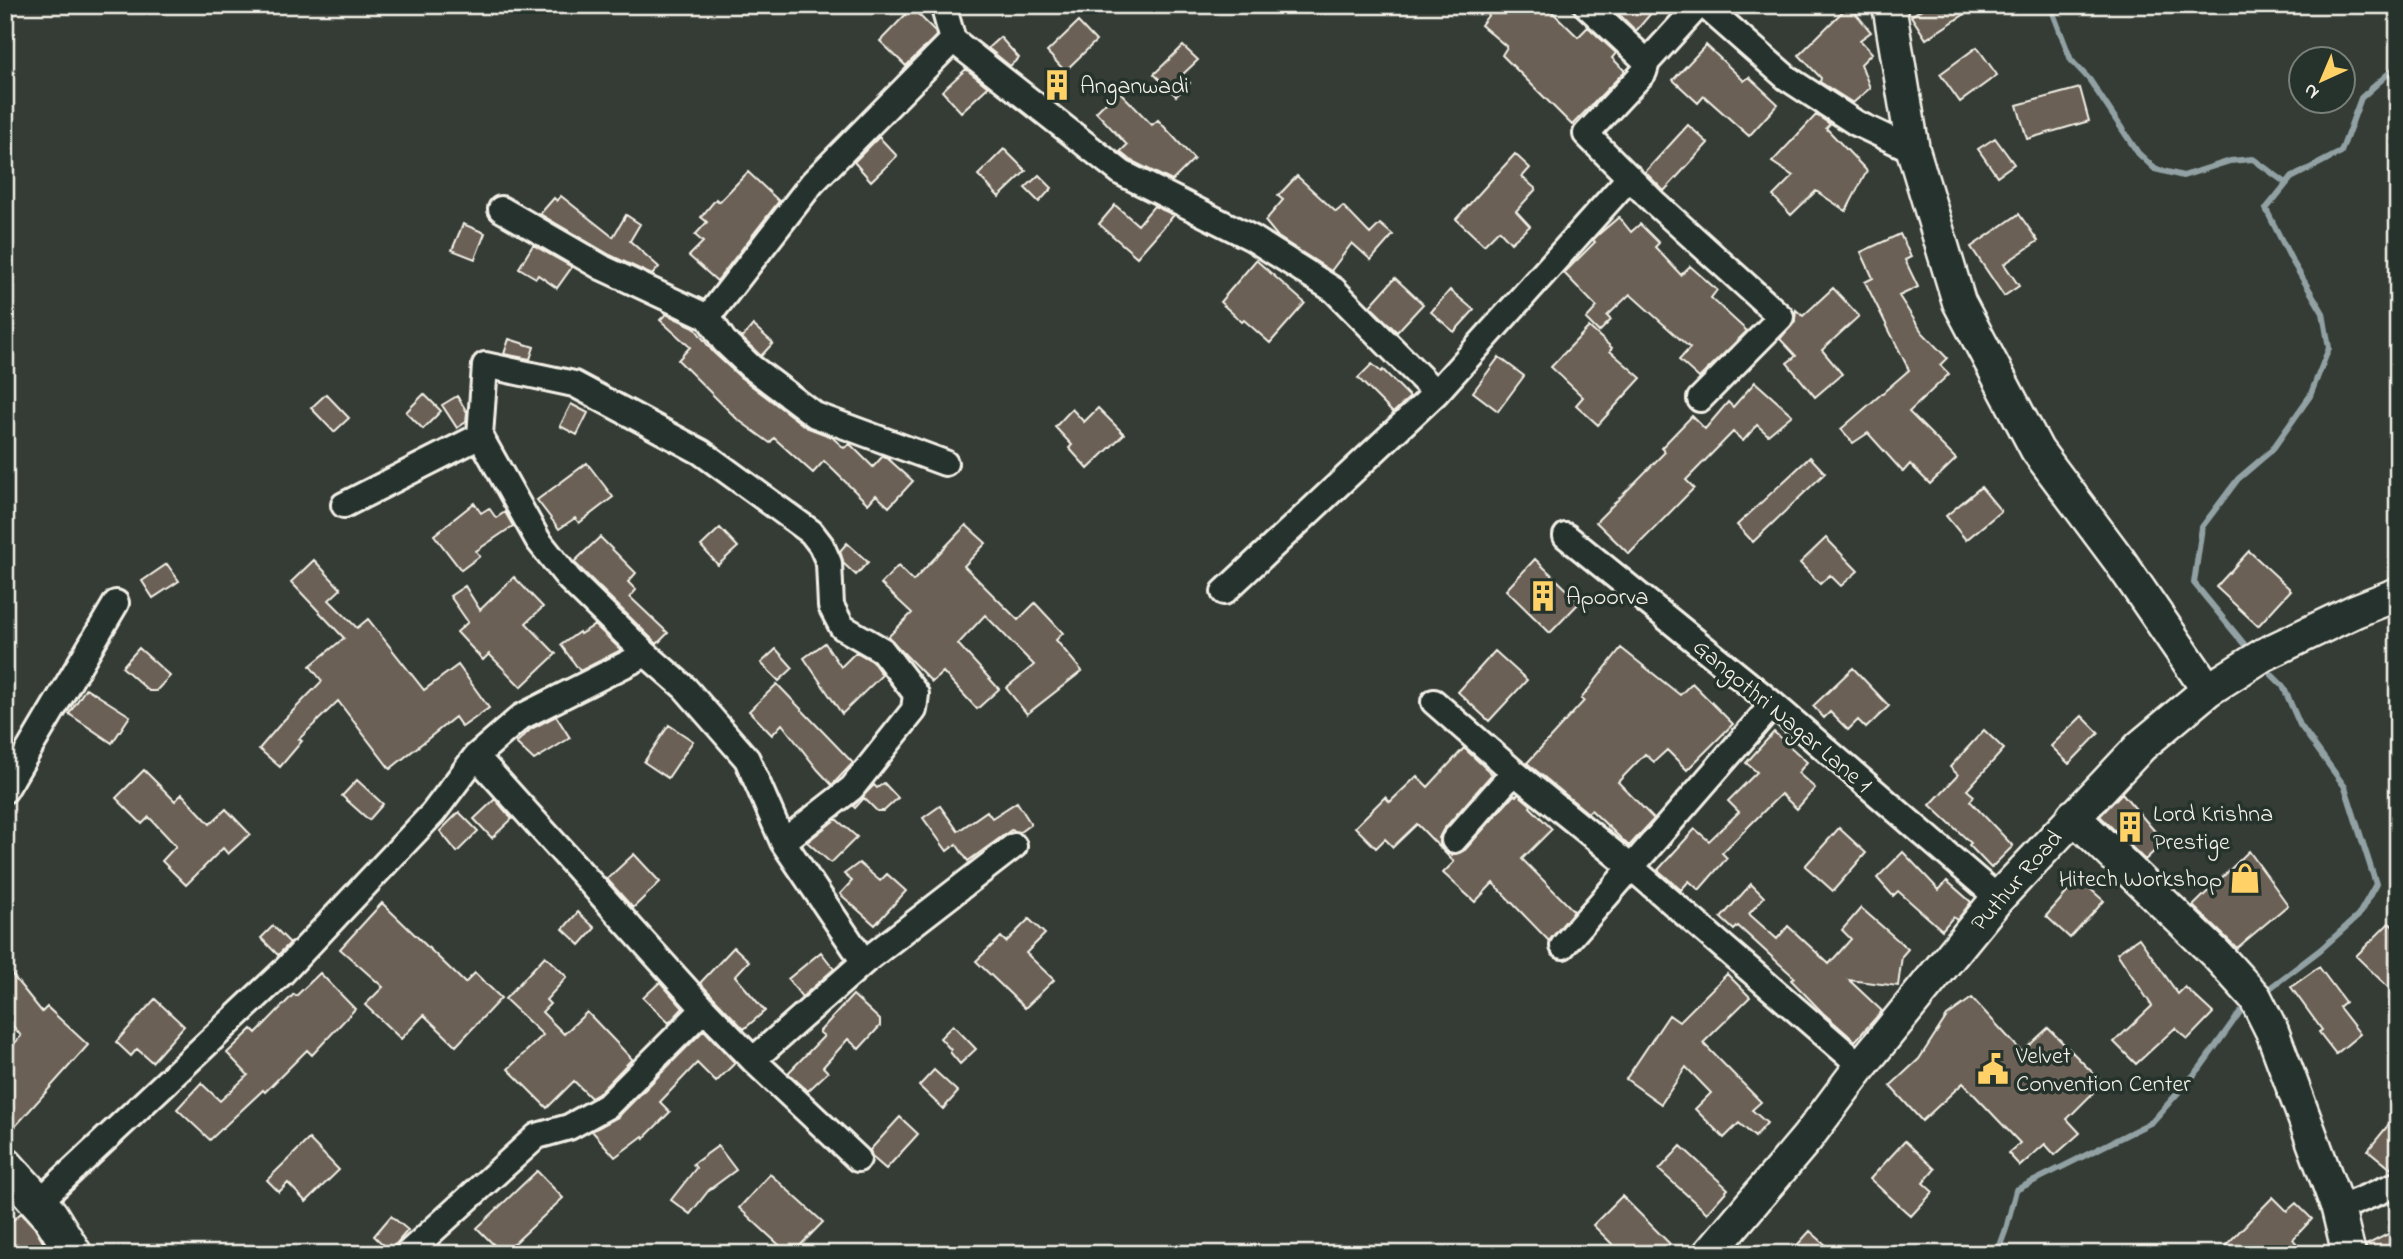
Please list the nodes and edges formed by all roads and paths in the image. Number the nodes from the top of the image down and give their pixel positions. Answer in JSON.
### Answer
{"nodes":[{"id":1,"x":947,"y":5,"type":"edge"},
{"id":2,"x":1586,"y":5,"type":"edge"},
{"id":3,"x":1702,"y":5,"type":"edge"},
{"id":4,"x":1889,"y":5,"type":"edge"},
{"id":5,"x":953,"y":40,"type":"junction"},
{"id":6,"x":1647,"y":62,"type":"junction"},
{"id":7,"x":1913,"y":150,"type":"junction"},
{"id":8,"x":1630,"y":177,"type":"junction"},
{"id":9,"x":501,"y":209,"type":"dead end"},
{"id":10,"x":708,"y":317,"type":"junction"},
{"id":11,"x":1437,"y":393,"type":"junction"},
{"id":12,"x":1700,"y":399,"type":"dead end"},
{"id":13,"x":480,"y":436,"type":"junction"},
{"id":14,"x":945,"y":463,"type":"dead end"},
{"id":15,"x":344,"y":505,"type":"dead end"},
{"id":16,"x":1566,"y":536,"type":"dead end"},
{"id":17,"x":1224,"y":592,"type":"dead end"},
{"id":18,"x":2398,"y":594,"type":"edge"},
{"id":19,"x":116,"y":603,"type":"dead end"},
{"id":20,"x":646,"y":654,"type":"junction"},
{"id":21,"x":2208,"y":690,"type":"junction"},
{"id":22,"x":1434,"y":702,"type":"dead end"},
{"id":23,"x":1773,"y":704,"type":"junction"},
{"id":24,"x":476,"y":756,"type":"junction"},
{"id":25,"x":1514,"y":772,"type":"junction"},
{"id":26,"x":5,"y":790,"type":"edge"},
{"id":27,"x":2073,"y":816,"type":"junction"},
{"id":28,"x":1454,"y":840,"type":"dead end"},
{"id":29,"x":783,"y":842,"type":"junction"},
{"id":30,"x":1013,"y":846,"type":"dead end"},
{"id":31,"x":1631,"y":867,"type":"junction"},
{"id":32,"x":1998,"y":898,"type":"junction"},
{"id":33,"x":1563,"y":946,"type":"dead end"},
{"id":34,"x":864,"y":962,"type":"junction"},
{"id":35,"x":704,"y":1009,"type":"junction"},
{"id":36,"x":753,"y":1060,"type":"junction"},
{"id":37,"x":1861,"y":1066,"type":"junction"},
{"id":38,"x":858,"y":1159,"type":"dead end"},
{"id":39,"x":5,"y":1165,"type":"edge"},
{"id":40,"x":2398,"y":1184,"type":"edge"},
{"id":41,"x":38,"y":1202,"type":"junction"},
{"id":42,"x":2338,"y":1209,"type":"junction"},
{"id":43,"x":74,"y":1254,"type":"edge"},
{"id":44,"x":407,"y":1254,"type":"edge"},
{"id":45,"x":1709,"y":1254,"type":"edge"},
{"id":46,"x":2349,"y":1254,"type":"edge"}],
"edges":[{"from":1,"to":5,"type":"street"},
{"from":2,"to":6,"type":"street"},
{"from":3,"to":6,"type":"street"},
{"from":3,"to":7,"type":"street"},
{"from":4,"to":7,"type":"street"},
{"from":5,"to":10,"type":"street"},
{"from":5,"to":11,"type":"street"},
{"from":6,"to":8,"type":"street"},
{"from":7,"to":21,"type":"street"},
{"from":8,"to":11,"type":"street"},
{"from":8,"to":12,"type":"street"},
{"from":9,"to":10,"type":"street"},
{"from":10,"to":14,"type":"street"},
{"from":11,"to":17,"type":"street"},
{"from":13,"to":15,"type":"street"},
{"from":13,"to":20,"type":"street"},
{"from":13,"to":29,"type":"street"},
{"from":16,"to":23,"type":"street","name":"Gangothri Nagar Lane 1"},
{"from":18,"to":21,"type":"street","name":"Puthur Road"},
{"from":19,"to":26,"type":"street"},
{"from":20,"to":24,"type":"street"},
{"from":20,"to":29,"type":"street"},
{"from":21,"to":27,"type":"street","name":"Puthur Road"},
{"from":22,"to":25,"type":"street"},
{"from":23,"to":31,"type":"street"},
{"from":23,"to":32,"type":"street","name":"Gangothri Nagar Lane 1"},
{"from":24,"to":35,"type":"street"},
{"from":24,"to":41,"type":"street"},
{"from":25,"to":28,"type":"street"},
{"from":25,"to":31,"type":"street"},
{"from":27,"to":32,"type":"street","name":"Puthur Road"},
{"from":27,"to":42,"type":"street"},
{"from":29,"to":34,"type":"street"},
{"from":30,"to":34,"type":"street"},
{"from":31,"to":33,"type":"street"},
{"from":31,"to":37,"type":"street"},
{"from":32,"to":37,"type":"street","name":"Puthur Road"},
{"from":34,"to":36,"type":"street"},
{"from":35,"to":36,"type":"street"},
{"from":35,"to":44,"type":"street"},
{"from":36,"to":38,"type":"street"},
{"from":37,"to":45,"type":"street","name":"Puthur Road"},
{"from":39,"to":41,"type":"main road"},
{"from":40,"to":42,"type":"street"},
{"from":41,"to":43,"type":"main road"},
{"from":42,"to":46,"type":"street"}]}
